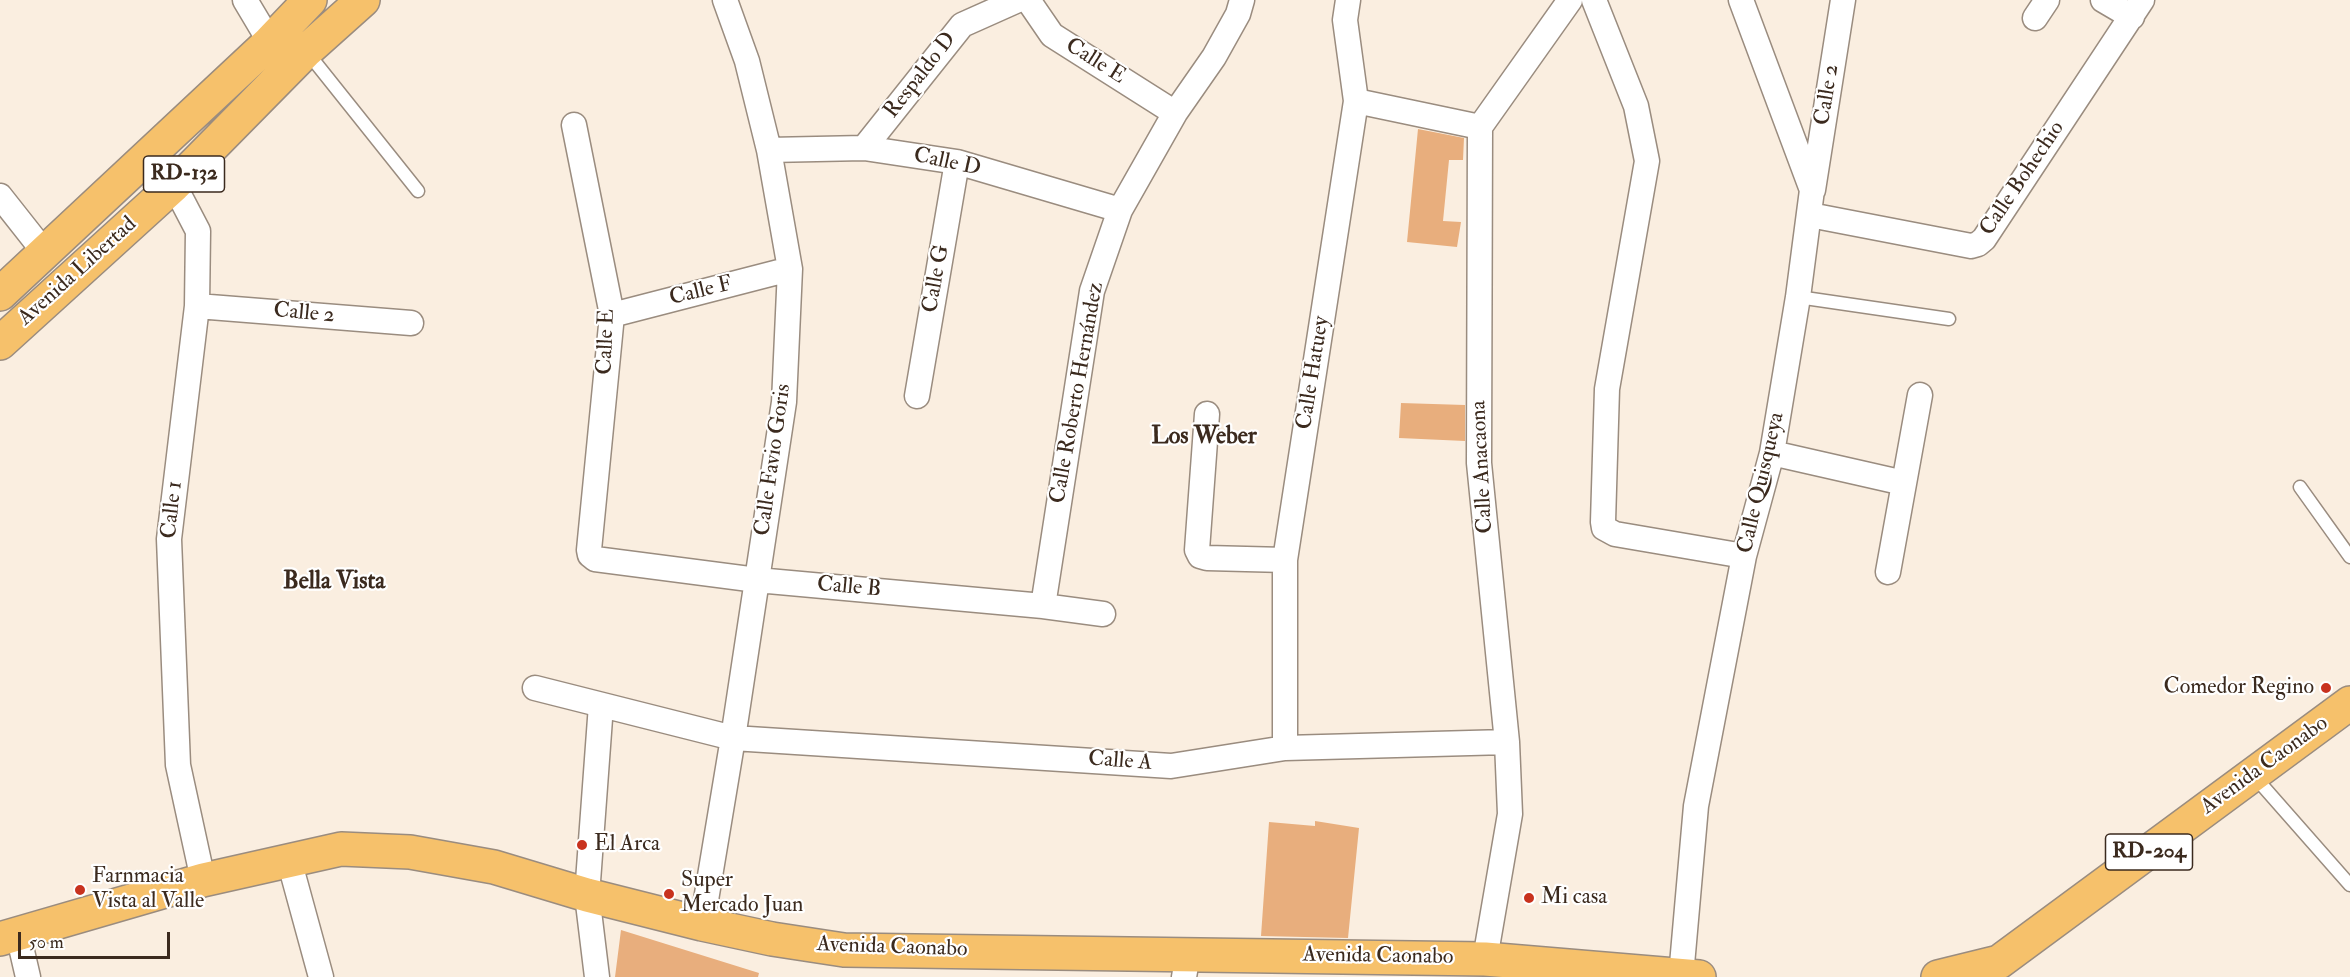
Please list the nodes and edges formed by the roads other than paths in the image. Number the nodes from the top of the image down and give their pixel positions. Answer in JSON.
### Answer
{"nodes":[{"id":1,"x":245,"y":0,"type":"edge"},
{"id":2,"x":310,"y":0,"type":"edge"},
{"id":3,"x":363,"y":0,"type":"edge"},
{"id":4,"x":725,"y":0,"type":"edge"},
{"id":5,"x":1018,"y":0,"type":"edge"},
{"id":6,"x":1028,"y":0,"type":"edge"},
{"id":7,"x":1242,"y":0,"type":"edge"},
{"id":8,"x":1348,"y":0,"type":"edge"},
{"id":9,"x":1570,"y":0,"type":"edge"},
{"id":10,"x":1594,"y":0,"type":"edge"},
{"id":11,"x":1741,"y":0,"type":"edge"},
{"id":12,"x":1843,"y":0,"type":"edge"},
{"id":13,"x":2103,"y":0,"type":"edge"},
{"id":14,"x":2137,"y":8,"type":"edge"},
{"id":15,"x":270,"y":42,"type":"junction"},
{"id":16,"x":306,"y":51,"type":"junction"},
{"id":17,"x":1356,"y":101,"type":"junction"},
{"id":18,"x":1175,"y":113,"type":"junction"},
{"id":19,"x":574,"y":125,"type":"dead end"},
{"id":20,"x":1480,"y":127,"type":"junction"},
{"id":21,"x":864,"y":148,"type":"junction"},
{"id":22,"x":769,"y":150,"type":"junction"},
{"id":23,"x":146,"y":156,"type":"junction"},
{"id":24,"x":957,"y":162,"type":"junction"},
{"id":25,"x":174,"y":185,"type":"junction"},
{"id":26,"x":1812,"y":190,"type":"junction"},
{"id":27,"x":418,"y":191,"type":"dead end"},
{"id":28,"x":0,"y":196,"type":"edge"},
{"id":29,"x":1120,"y":210,"type":"junction"},
{"id":30,"x":1810,"y":215,"type":"junction"},
{"id":31,"x":45,"y":253,"type":"junction"},
{"id":32,"x":790,"y":269,"type":"junction"},
{"id":33,"x":0,"y":294,"type":"edge"},
{"id":34,"x":1798,"y":297,"type":"junction"},
{"id":35,"x":198,"y":306,"type":"junction"},
{"id":36,"x":612,"y":315,"type":"junction"},
{"id":37,"x":1949,"y":319,"type":"dead end"},
{"id":38,"x":411,"y":323,"type":"dead end"},
{"id":39,"x":0,"y":343,"type":"edge"},
{"id":40,"x":1920,"y":395,"type":"dead end"},
{"id":41,"x":917,"y":396,"type":"dead end"},
{"id":42,"x":1207,"y":414,"type":"dead end"},
{"id":43,"x":1772,"y":453,"type":"junction"},
{"id":44,"x":1904,"y":483,"type":"junction"},
{"id":45,"x":2300,"y":487,"type":"dead end"},
{"id":46,"x":1744,"y":556,"type":"junction"},
{"id":47,"x":2350,"y":557,"type":"edge"},
{"id":48,"x":595,"y":559,"type":"joint"},
{"id":49,"x":1285,"y":560,"type":"junction"},
{"id":50,"x":1888,"y":572,"type":"dead end"},
{"id":51,"x":757,"y":580,"type":"junction"},
{"id":52,"x":1043,"y":606,"type":"junction"},
{"id":53,"x":1103,"y":614,"type":"dead end"},
{"id":54,"x":535,"y":688,"type":"dead end"},
{"id":55,"x":2350,"y":704,"type":"edge"},
{"id":56,"x":601,"y":705,"type":"junction"},
{"id":57,"x":733,"y":738,"type":"junction"},
{"id":58,"x":1507,"y":742,"type":"junction"},
{"id":59,"x":1285,"y":748,"type":"junction"},
{"id":60,"x":2253,"y":775,"type":"junction"},
{"id":61,"x":289,"y":860,"type":"junction"},
{"id":62,"x":203,"y":880,"type":"junction"},
{"id":63,"x":2350,"y":885,"type":"edge"},
{"id":64,"x":587,"y":895,"type":"junction"},
{"id":65,"x":702,"y":924,"type":"junction"},
{"id":66,"x":9,"y":937,"type":"edge"},
{"id":67,"x":1485,"y":959,"type":"junction"},
{"id":68,"x":1186,"y":965,"type":"edge"},
{"id":69,"x":1410,"y":967,"type":"edge"},
{"id":70,"x":1990,"y":970,"type":"edge"},
{"id":71,"x":28,"y":977,"type":"edge"},
{"id":72,"x":321,"y":977,"type":"edge"},
{"id":73,"x":597,"y":977,"type":"edge"},
{"id":74,"x":1687,"y":977,"type":"edge"},
{"id":75,"x":1938,"y":977,"type":"edge"}],
"edges":[{"from":1,"to":15,"type":"street"},
{"from":2,"to":15,"type":"main road","name":"Avenida Libertad","number":"RD-132"},
{"from":3,"to":16,"type":"main road","name":"Avenida Libertad","number":"RD-132"},
{"from":4,"to":22,"type":"street","name":"Calle Favio Goris"},
{"from":5,"to":21,"type":"street","name":"Respaldo D"},
{"from":6,"to":18,"type":"street","name":"Calle E"},
{"from":7,"to":18,"type":"street","name":"Calle Roberto Hernández"},
{"from":8,"to":17,"type":"street","name":"Calle Hatuey"},
{"from":9,"to":20,"type":"street"},
{"from":10,"to":46,"type":"street"},
{"from":11,"to":26,"type":"street","name":"Calle Quisqueya"},
{"from":12,"to":26,"type":"street","name":"Calle 2"},
{"from":13,"to":14,"type":"street"},
{"from":14,"to":30,"type":"street","name":"Calle Bohechio"},
{"from":15,"to":23,"type":"main road","name":"Avenida Libertad","number":"RD-132"},
{"from":16,"to":25,"type":"main road","name":"Avenida Libertad","number":"RD-132"},
{"from":16,"to":27,"type":"lane"},
{"from":17,"to":20,"type":"street"},
{"from":17,"to":49,"type":"street","name":"Calle Hatuey"},
{"from":18,"to":29,"type":"street","name":"Calle Roberto Hernández"},
{"from":19,"to":36,"type":"street","name":"Calle E"},
{"from":20,"to":58,"type":"street","name":"Calle Anacaona"},
{"from":21,"to":22,"type":"street","name":"Calle D"},
{"from":21,"to":24,"type":"street","name":"Calle D"},
{"from":22,"to":32,"type":"street","name":"Calle Favio Goris"},
{"from":23,"to":25,"type":"street","name":"Calle 1"},
{"from":23,"to":31,"type":"main road","name":"Avenida Libertad","number":"RD-132"},
{"from":24,"to":29,"type":"street","name":"Calle D"},
{"from":24,"to":41,"type":"street","name":"Calle G"},
{"from":25,"to":35,"type":"street","name":"Calle 1"},
{"from":25,"to":39,"type":"main road","name":"Avenida Libertad","number":"RD-132"},
{"from":26,"to":30,"type":"street","name":"Calle Quisqueya"},
{"from":28,"to":31,"type":"street"},
{"from":29,"to":52,"type":"street","name":"Calle Roberto Hernández"},
{"from":30,"to":34,"type":"street","name":"Calle Quisqueya"},
{"from":31,"to":33,"type":"main road","name":"Avenida Libertad","number":"RD-132"},
{"from":32,"to":36,"type":"street","name":"Calle F"},
{"from":32,"to":51,"type":"street","name":"Calle Favio Goris"},
{"from":34,"to":37,"type":"lane"},
{"from":34,"to":43,"type":"street","name":"Calle Quisqueya"},
{"from":35,"to":38,"type":"street","name":"Calle 2"},
{"from":35,"to":62,"type":"street","name":"Calle 1"},
{"from":36,"to":48,"type":"street","name":"Calle E"},
{"from":40,"to":44,"type":"street"},
{"from":42,"to":49,"type":"street"},
{"from":43,"to":44,"type":"street"},
{"from":43,"to":46,"type":"street","name":"Calle Quisqueya"},
{"from":44,"to":50,"type":"street"},
{"from":45,"to":47,"type":"lane"},
{"from":46,"to":74,"type":"street","name":"Calle Quisqueya"},
{"from":48,"to":51,"type":"street","name":"Calle B"},
{"from":49,"to":59,"type":"street","name":"Calle Hatuey"},
{"from":51,"to":52,"type":"street","name":"Calle B"},
{"from":51,"to":57,"type":"street","name":"Calle Favio Goris"},
{"from":52,"to":53,"type":"street","name":"Calle B"},
{"from":54,"to":56,"type":"street","name":"Calle A"},
{"from":55,"to":60,"type":"main road","name":"Avenida Caonabo","number":"RD-204"},
{"from":56,"to":57,"type":"street","name":"Calle A"},
{"from":56,"to":64,"type":"street"},
{"from":57,"to":59,"type":"street","name":"Calle A"},
{"from":57,"to":65,"type":"street","name":"Calle Favio Goris"},
{"from":58,"to":59,"type":"street","name":"Calle A"},
{"from":58,"to":67,"type":"street","name":"Calle Anacaona"},
{"from":60,"to":63,"type":"lane"},
{"from":60,"to":70,"type":"main road","name":"Avenida Caonabo","number":"RD-204"},
{"from":61,"to":62,"type":"main road","name":"Avenida Caonabo"},
{"from":61,"to":64,"type":"main road","name":"Avenida Caonabo"},
{"from":61,"to":72,"type":"street"},
{"from":62,"to":66,"type":"main road","name":"Avenida Caonabo"},
{"from":64,"to":65,"type":"main road","name":"Avenida Caonabo"},
{"from":64,"to":73,"type":"street"},
{"from":65,"to":68,"type":"main road","name":"Avenida Caonabo"},
{"from":66,"to":71,"type":"street"},
{"from":67,"to":69,"type":"main road","name":"Avenida Caonabo"},
{"from":67,"to":74,"type":"main road","name":"Avenida Caonabo"},
{"from":68,"to":69,"type":"main road","name":"Avenida Caonabo"},
{"from":70,"to":75,"type":"main road","name":"Avenida Caonabo","number":"RD-204"}]}
